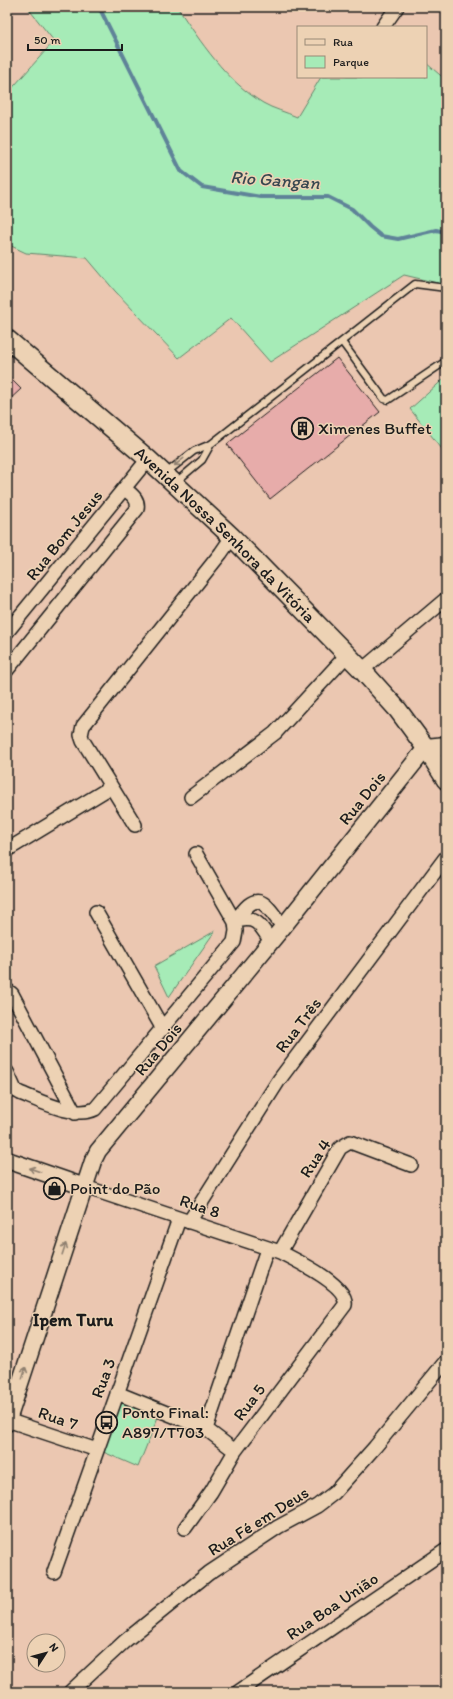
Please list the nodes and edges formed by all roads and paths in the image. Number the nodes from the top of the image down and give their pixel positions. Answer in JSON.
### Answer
{"nodes":[{"id":1,"x":397,"y":7,"type":"edge"},
{"id":2,"x":383,"y":26,"type":"edge"},
{"id":3,"x":446,"y":288,"type":"edge"},
{"id":4,"x":7,"y":339,"type":"edge"},
{"id":5,"x":342,"y":342,"type":"junction"},
{"id":6,"x":446,"y":361,"type":"edge"},
{"id":7,"x":211,"y":444,"type":"junction"},
{"id":8,"x":148,"y":459,"type":"junction"},
{"id":9,"x":170,"y":479,"type":"junction"},
{"id":10,"x":125,"y":489,"type":"junction"},
{"id":11,"x":232,"y":537,"type":"junction"},
{"id":12,"x":446,"y":599,"type":"edge"},
{"id":13,"x":7,"y":632,"type":"edge"},
{"id":14,"x":347,"y":654,"type":"junction"},
{"id":15,"x":7,"y":670,"type":"edge"},
{"id":16,"x":362,"y":670,"type":"junction"},
{"id":17,"x":426,"y":748,"type":"junction"},
{"id":18,"x":446,"y":748,"type":"edge"},
{"id":19,"x":442,"y":774,"type":"edge"},
{"id":20,"x":111,"y":787,"type":"junction"},
{"id":21,"x":191,"y":797,"type":"dead end"},
{"id":22,"x":135,"y":825,"type":"dead end"},
{"id":23,"x":7,"y":850,"type":"edge"},
{"id":24,"x":196,"y":854,"type":"dead end"},
{"id":25,"x":446,"y":858,"type":"edge"},
{"id":26,"x":96,"y":912,"type":"dead end"},
{"id":27,"x":235,"y":922,"type":"junction"},
{"id":28,"x":283,"y":927,"type":"junction"},
{"id":29,"x":272,"y":942,"type":"junction"},
{"id":30,"x":7,"y":990,"type":"edge"},
{"id":31,"x":163,"y":1029,"type":"junction"},
{"id":32,"x":7,"y":1072,"type":"edge"},
{"id":33,"x":75,"y":1113,"type":"junction"},
{"id":34,"x":7,"y":1160,"type":"edge"},
{"id":35,"x":411,"y":1165,"type":"dead end"},
{"id":36,"x":85,"y":1187,"type":"junction"},
{"id":37,"x":184,"y":1220,"type":"junction"},
{"id":38,"x":274,"y":1250,"type":"junction"},
{"id":39,"x":346,"y":1300,"type":"joint"},
{"id":40,"x":446,"y":1361,"type":"edge"},
{"id":41,"x":117,"y":1393,"type":"junction"},
{"id":42,"x":7,"y":1421,"type":"edge"},
{"id":43,"x":206,"y":1429,"type":"junction"},
{"id":44,"x":97,"y":1450,"type":"junction"},
{"id":45,"x":235,"y":1451,"type":"junction"},
{"id":46,"x":185,"y":1528,"type":"dead end"},
{"id":47,"x":446,"y":1550,"type":"edge"},
{"id":48,"x":54,"y":1572,"type":"dead end"},
{"id":49,"x":70,"y":1692,"type":"edge"},
{"id":50,"x":238,"y":1692,"type":"edge"}],
"edges":[{"from":1,"to":2,"type":"street"},
{"from":3,"to":5,"type":"lane"},
{"from":4,"to":8,"type":"main road","name":"Avenida Nossa Senhora da Vitória"},
{"from":5,"to":6,"type":"lane"},
{"from":5,"to":7,"type":"lane"},
{"from":7,"to":9,"type":"lane","one_way":true},
{"from":7,"to":9,"type":"lane"},
{"from":8,"to":9,"type":"main road","name":"Avenida Nossa Senhora da Vitória"},
{"from":8,"to":10,"type":"street","name":"Rua Bom Jesus"},
{"from":9,"to":11,"type":"main road","name":"Avenida Nossa Senhora da Vitória"},
{"from":10,"to":13,"type":"street","name":"Rua Bom Jesus"},
{"from":10,"to":15,"type":"street"},
{"from":11,"to":14,"type":"main road","name":"Avenida Nossa Senhora da Vitória"},
{"from":11,"to":20,"type":"street"},
{"from":12,"to":16,"type":"street"},
{"from":14,"to":16,"type":"main road","name":"Avenida Nossa Senhora da Vitória"},
{"from":14,"to":21,"type":"street"},
{"from":16,"to":17,"type":"main road","name":"Avenida Nossa Senhora da Vitória"},
{"from":17,"to":18,"type":"main road"},
{"from":17,"to":19,"type":"main road","name":"Avenida Nossa Senhora da Vitória"},
{"from":17,"to":28,"type":"street","name":"Rua Dois"},
{"from":18,"to":19,"type":"main road"},
{"from":20,"to":22,"type":"street"},
{"from":20,"to":23,"type":"street"},
{"from":24,"to":27,"type":"street"},
{"from":25,"to":37,"type":"street","name":"Rua Três"},
{"from":26,"to":31,"type":"street"},
{"from":27,"to":28,"type":"street"},
{"from":27,"to":29,"type":"street"},
{"from":27,"to":31,"type":"street"},
{"from":28,"to":29,"type":"street","name":"Rua Dois"},
{"from":29,"to":36,"type":"street","name":"Rua Dois"},
{"from":30,"to":33,"type":"street"},
{"from":31,"to":33,"type":"street"},
{"from":32,"to":33,"type":"street"},
{"from":36,"to":34,"type":"street","name":"Rua 8","one_way":true},
{"from":35,"to":38,"type":"street","name":"Rua 4"},
{"from":36,"to":37,"type":"street","name":"Rua 8"},
{"from":42,"to":36,"type":"street","name":"Rua Dois","one_way":true},
{"from":37,"to":38,"type":"street","name":"Rua 8"},
{"from":37,"to":41,"type":"street","name":"Rua 3"},
{"from":38,"to":39,"type":"street","name":"Rua 8"},
{"from":38,"to":43,"type":"street","name":"Rua 4"},
{"from":39,"to":45,"type":"street","name":"Rua 5"},
{"from":40,"to":49,"type":"street","name":"Rua Fé em Deus"},
{"from":41,"to":43,"type":"street"},
{"from":41,"to":44,"type":"street","name":"Rua 3"},
{"from":42,"to":44,"type":"street","name":"Rua 7"},
{"from":43,"to":45,"type":"street"},
{"from":44,"to":48,"type":"street","name":"Rua 3"},
{"from":45,"to":46,"type":"street","name":"Rua 5"},
{"from":47,"to":50,"type":"street","name":"Rua Boa União"}]}
